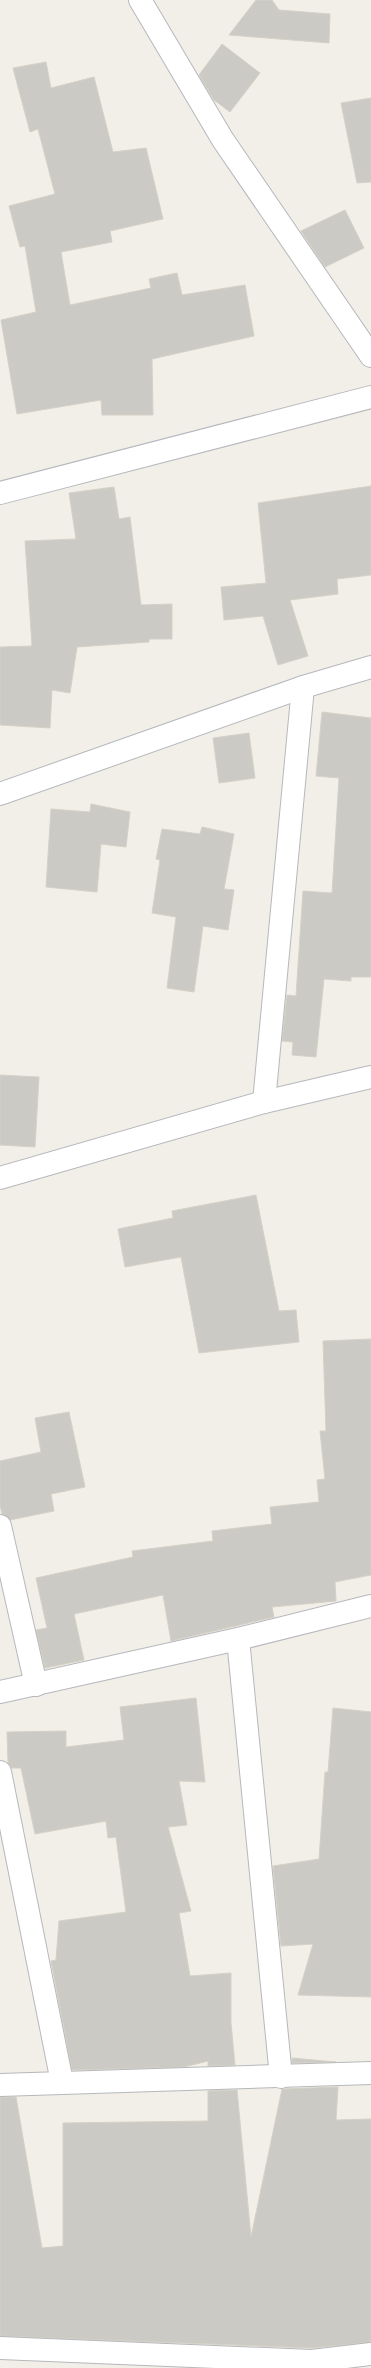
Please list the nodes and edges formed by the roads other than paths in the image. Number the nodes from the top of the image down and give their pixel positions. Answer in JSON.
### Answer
{"nodes":[{"id":1,"x":140,"y":0,"type":"edge"},
{"id":2,"x":371,"y":356,"type":"edge"},
{"id":3,"x":371,"y":397,"type":"edge"},
{"id":4,"x":0,"y":493,"type":"edge"},
{"id":5,"x":371,"y":667,"type":"edge"},
{"id":6,"x":303,"y":687,"type":"junction"},
{"id":7,"x":0,"y":794,"type":"edge"},
{"id":8,"x":371,"y":1078,"type":"edge"},
{"id":9,"x":264,"y":1102,"type":"junction"},
{"id":10,"x":0,"y":1178,"type":"edge"},
{"id":11,"x":0,"y":1526,"type":"edge"},
{"id":12,"x":371,"y":1606,"type":"edge"},
{"id":13,"x":238,"y":1639,"type":"junction"},
{"id":14,"x":36,"y":1686,"type":"junction"},
{"id":15,"x":0,"y":1692,"type":"edge"},
{"id":16,"x":0,"y":1772,"type":"edge"},
{"id":17,"x":371,"y":2073,"type":"edge"},
{"id":18,"x":281,"y":2077,"type":"junction"},
{"id":19,"x":62,"y":2082,"type":"junction"},
{"id":20,"x":0,"y":2085,"type":"edge"},
{"id":21,"x":0,"y":2348,"type":"edge"},
{"id":22,"x":371,"y":2354,"type":"edge"},
{"id":23,"x":312,"y":2364,"type":"edge"}],
"edges":[{"from":1,"to":2,"type":"street"},
{"from":3,"to":4,"type":"street"},
{"from":5,"to":6,"type":"street"},
{"from":6,"to":7,"type":"street"},
{"from":6,"to":9,"type":"street"},
{"from":8,"to":9,"type":"street"},
{"from":9,"to":10,"type":"street"},
{"from":11,"to":14,"type":"street"},
{"from":12,"to":13,"type":"street"},
{"from":13,"to":14,"type":"street"},
{"from":13,"to":18,"type":"street"},
{"from":14,"to":15,"type":"street"},
{"from":16,"to":19,"type":"street"},
{"from":17,"to":18,"type":"street"},
{"from":18,"to":19,"type":"street"},
{"from":19,"to":20,"type":"street"},
{"from":21,"to":23,"type":"street"},
{"from":22,"to":23,"type":"street"}]}
